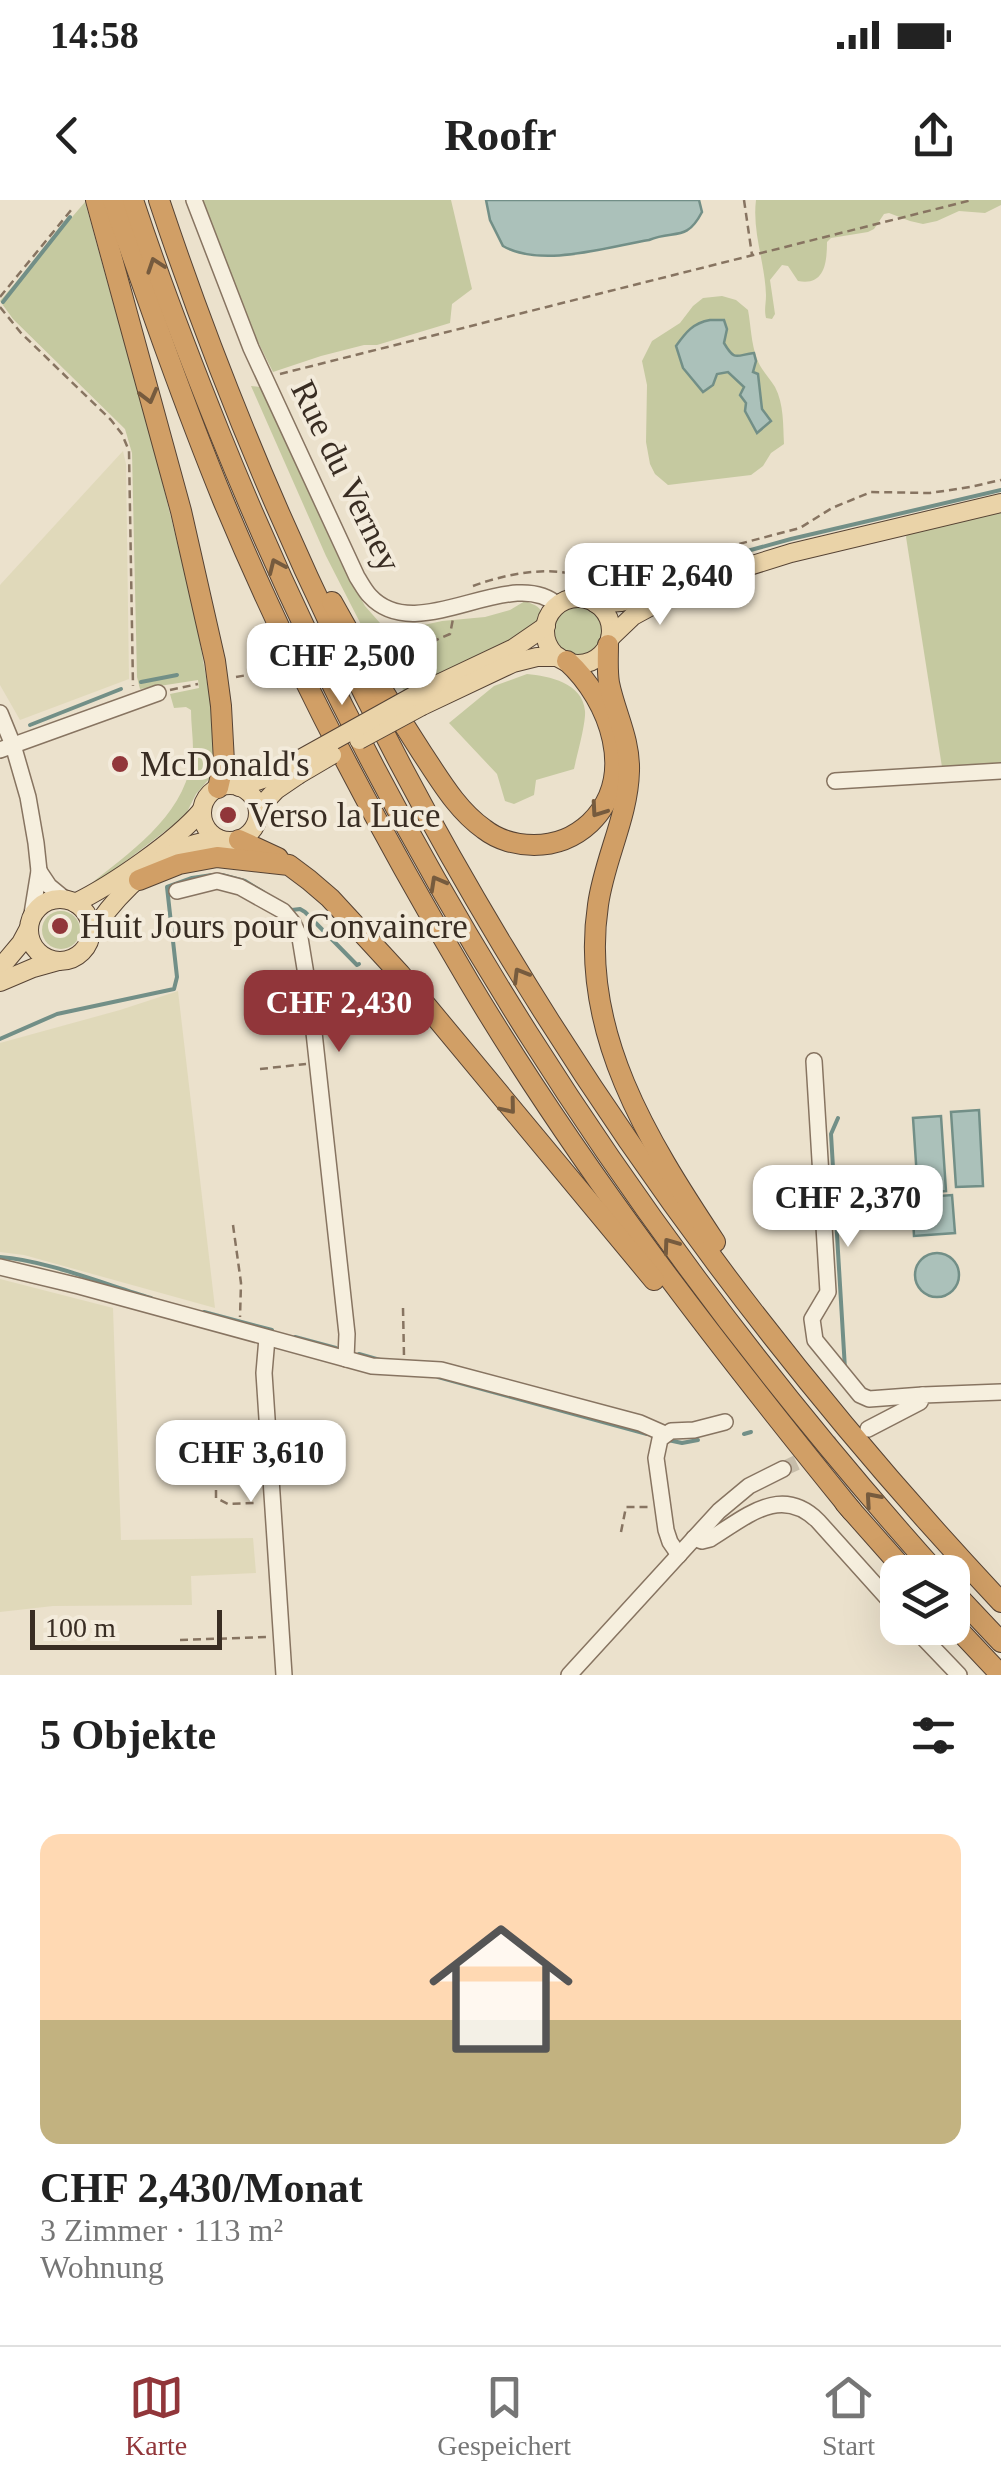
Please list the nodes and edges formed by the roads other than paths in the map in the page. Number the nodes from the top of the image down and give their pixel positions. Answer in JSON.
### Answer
{"nodes":[{"id":1,"x":96,"y":200,"type":"edge"},
{"id":2,"x":113,"y":200,"type":"edge"},
{"id":3,"x":133,"y":200,"type":"edge"},
{"id":4,"x":159,"y":200,"type":"edge"},
{"id":5,"x":194,"y":200,"type":"edge"},
{"id":6,"x":241,"y":425,"type":"junction"},
{"id":7,"x":1001,"y":503,"type":"edge"},
{"id":8,"x":685,"y":586,"type":"junction"},
{"id":9,"x":596,"y":604,"type":"junction"},
{"id":10,"x":558,"y":605,"type":"junction"},
{"id":11,"x":546,"y":626,"type":"junction"},
{"id":12,"x":609,"y":642,"type":"junction"},
{"id":13,"x":563,"y":660,"type":"junction"},
{"id":14,"x":158,"y":693,"type":"road end"},
{"id":15,"x":419,"y":700,"type":"junction"},
{"id":16,"x":0,"y":713,"type":"edge"},
{"id":17,"x":7,"y":748,"type":"edge"},
{"id":18,"x":295,"y":770,"type":"junction"},
{"id":19,"x":1001,"y":771,"type":"edge"},
{"id":20,"x":835,"y":781,"type":"dead end"},
{"id":21,"x":228,"y":787,"type":"junction"},
{"id":22,"x":202,"y":810,"type":"junction"},
{"id":23,"x":258,"y":810,"type":"junction"},
{"id":24,"x":229,"y":840,"type":"junction"},
{"id":25,"x":289,"y":865,"type":"junction"},
{"id":26,"x":40,"y":871,"type":"junction"},
{"id":27,"x":138,"y":880,"type":"junction"},
{"id":28,"x":178,"y":890,"type":"dead end"},
{"id":29,"x":70,"y":902,"type":"junction"},
{"id":30,"x":30,"y":924,"type":"junction"},
{"id":31,"x":91,"y":935,"type":"junction"},
{"id":32,"x":58,"y":961,"type":"junction"},
{"id":33,"x":0,"y":968,"type":"edge"},
{"id":34,"x":0,"y":982,"type":"edge"},
{"id":35,"x":814,"y":1061,"type":"dead end"},
{"id":36,"x":0,"y":1267,"type":"edge"},
{"id":37,"x":267,"y":1338,"type":"junction"},
{"id":38,"x":346,"y":1359,"type":"junction"},
{"id":39,"x":1001,"y":1392,"type":"edge"},
{"id":40,"x":923,"y":1395,"type":"junction"},
{"id":41,"x":821,"y":1396,"type":"junction"},
{"id":42,"x":725,"y":1422,"type":"dead end"},
{"id":43,"x":868,"y":1429,"type":"tunnel mouth"},
{"id":44,"x":665,"y":1434,"type":"junction"},
{"id":45,"x":783,"y":1469,"type":"tunnel mouth"},
{"id":46,"x":852,"y":1512,"type":"junction"},
{"id":47,"x":694,"y":1538,"type":"junction"},
{"id":48,"x":678,"y":1555,"type":"junction"},
{"id":49,"x":891,"y":1555,"type":"edge"},
{"id":50,"x":921,"y":1555,"type":"edge"},
{"id":51,"x":880,"y":1590,"type":"edge"},
{"id":52,"x":1001,"y":1602,"type":"edge"},
{"id":53,"x":970,"y":1609,"type":"edge"},
{"id":54,"x":970,"y":1642,"type":"edge"},
{"id":55,"x":1001,"y":1642,"type":"edge"},
{"id":56,"x":930,"y":1645,"type":"edge"},
{"id":57,"x":284,"y":1675,"type":"edge"},
{"id":58,"x":569,"y":1675,"type":"edge"},
{"id":59,"x":958,"y":1675,"type":"edge"},
{"id":60,"x":1001,"y":1675,"type":"edge"}],
"edges":[{"from":1,"to":21,"type":"highway","one_way":true},
{"from":2,"to":46,"type":"highway"},
{"from":50,"to":3,"type":"highway","one_way":true},
{"from":4,"to":6,"type":"highway"},
{"from":5,"to":10,"type":"street","name":"Rue du Verney"},
{"from":13,"to":6,"type":"highway","one_way":true},
{"from":41,"to":6,"type":"highway","one_way":true},
{"from":7,"to":8,"type":"main road"},
{"from":8,"to":9,"type":"main road"},
{"from":8,"to":12,"type":"main road"},
{"from":9,"to":10,"type":"main road"},
{"from":9,"to":12,"type":"main road"},
{"from":10,"to":11,"type":"main road"},
{"from":11,"to":13,"type":"main road"},
{"from":11,"to":15,"type":"main road"},
{"from":12,"to":13,"type":"main road"},
{"from":12,"to":41,"type":"highway"},
{"from":13,"to":15,"type":"main road"},
{"from":14,"to":17,"type":"street"},
{"from":15,"to":18,"type":"main road","bridge":true},
{"from":16,"to":17,"type":"street"},
{"from":17,"to":26,"type":"street"},
{"from":18,"to":21,"type":"main road"},
{"from":18,"to":23,"type":"main road"},
{"from":19,"to":20,"type":"street"},
{"from":21,"to":22,"type":"main road"},
{"from":21,"to":23,"type":"main road"},
{"from":22,"to":24,"type":"main road"},
{"from":22,"to":29,"type":"main road"},
{"from":23,"to":24,"type":"main road"},
{"from":24,"to":25,"type":"highway"},
{"from":24,"to":27,"type":"main road"},
{"from":25,"to":27,"type":"highway"},
{"from":25,"to":46,"type":"highway","one_way":true},
{"from":26,"to":29,"type":"street"},
{"from":26,"to":30,"type":"street"},
{"from":27,"to":31,"type":"main road"},
{"from":28,"to":38,"type":"street"},
{"from":29,"to":30,"type":"main road"},
{"from":29,"to":31,"type":"main road"},
{"from":30,"to":32,"type":"main road"},
{"from":30,"to":33,"type":"main road"},
{"from":31,"to":32,"type":"main road"},
{"from":32,"to":34,"type":"main road"},
{"from":35,"to":40,"type":"street"},
{"from":36,"to":37,"type":"street"},
{"from":37,"to":38,"type":"street"},
{"from":37,"to":57,"type":"street"},
{"from":38,"to":44,"type":"street"},
{"from":39,"to":40,"type":"street"},
{"from":40,"to":43,"type":"street"},
{"from":41,"to":52,"type":"highway"},
{"from":42,"to":44,"type":"street"},
{"from":44,"to":48,"type":"street"},
{"from":45,"to":47,"type":"street"},
{"from":46,"to":49,"type":"highway"},
{"from":47,"to":48,"type":"street"},
{"from":47,"to":51,"type":"street"},
{"from":48,"to":58,"type":"street"},
{"from":53,"to":55,"type":"highway"},
{"from":54,"to":60,"type":"highway"},
{"from":56,"to":59,"type":"street"}]}
